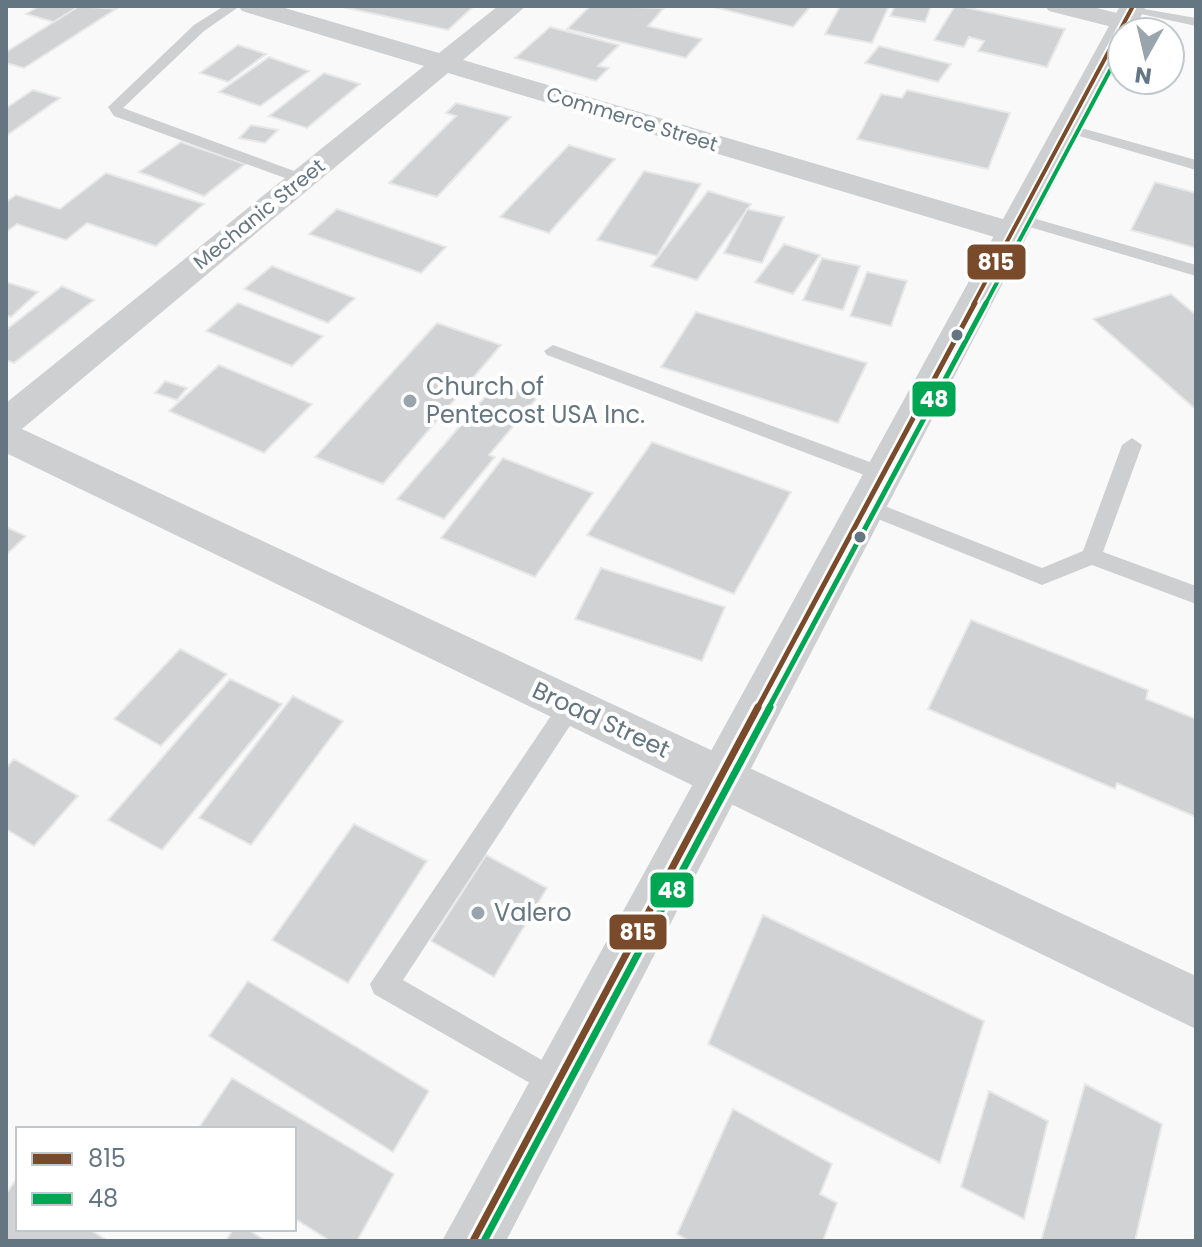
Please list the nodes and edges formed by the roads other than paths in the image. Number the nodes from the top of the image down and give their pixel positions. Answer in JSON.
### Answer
{"nodes":[{"id":1,"x":233,"y":6,"type":"edge"},
{"id":2,"x":251,"y":6,"type":"edge"},
{"id":3,"x":513,"y":6,"type":"edge"},
{"id":4,"x":1058,"y":6,"type":"edge"},
{"id":5,"x":1130,"y":12,"type":"edge"},
{"id":6,"x":1196,"y":22,"type":"edge"},
{"id":7,"x":444,"y":63,"type":"junction"},
{"id":8,"x":1067,"y":128,"type":"junction"},
{"id":9,"x":1196,"y":165,"type":"edge"},
{"id":10,"x":302,"y":179,"type":"junction"},
{"id":11,"x":1015,"y":226,"type":"junction"},
{"id":12,"x":1196,"y":271,"type":"edge"},
{"id":13,"x":553,"y":351,"type":"dead end"},
{"id":14,"x":6,"y":423,"type":"edge"},
{"id":15,"x":6,"y":437,"type":"edge"},
{"id":16,"x":1132,"y":445,"type":"dead end"},
{"id":17,"x":873,"y":490,"type":"junction"},
{"id":18,"x":1091,"y":556,"type":"junction"},
{"id":19,"x":1196,"y":595,"type":"edge"},
{"id":20,"x":571,"y":705,"type":"junction"},
{"id":21,"x":720,"y":777,"type":"junction"},
{"id":22,"x":1196,"y":1003,"type":"edge"},
{"id":23,"x":556,"y":1084,"type":"junction"},
{"id":24,"x":473,"y":1241,"type":"edge"}],
"edges":[{"from":1,"to":10,"type":"lane"},
{"from":2,"to":7,"type":"street","name":"Commerce Street"},
{"from":3,"to":7,"type":"street","name":"Mechanic Street"},
{"from":4,"to":5,"type":"street"},
{"from":5,"to":6,"type":"lane"},
{"from":5,"to":8,"type":"street"},
{"from":7,"to":10,"type":"street","name":"Mechanic Street"},
{"from":7,"to":11,"type":"street","name":"Commerce Street"},
{"from":8,"to":9,"type":"lane"},
{"from":8,"to":11,"type":"street"},
{"from":10,"to":14,"type":"street","name":"Mechanic Street"},
{"from":11,"to":12,"type":"lane"},
{"from":11,"to":17,"type":"street"},
{"from":13,"to":17,"type":"lane"},
{"from":15,"to":20,"type":"street","name":"Broad Street"},
{"from":16,"to":18,"type":"lane"},
{"from":17,"to":18,"type":"lane"},
{"from":17,"to":21,"type":"street"},
{"from":18,"to":19,"type":"lane"},
{"from":20,"to":21,"type":"street","name":"Broad Street"},
{"from":20,"to":23,"type":"lane"},
{"from":21,"to":22,"type":"street","name":"Broad Street"},
{"from":21,"to":23,"type":"street"},
{"from":23,"to":24,"type":"street"}]}
